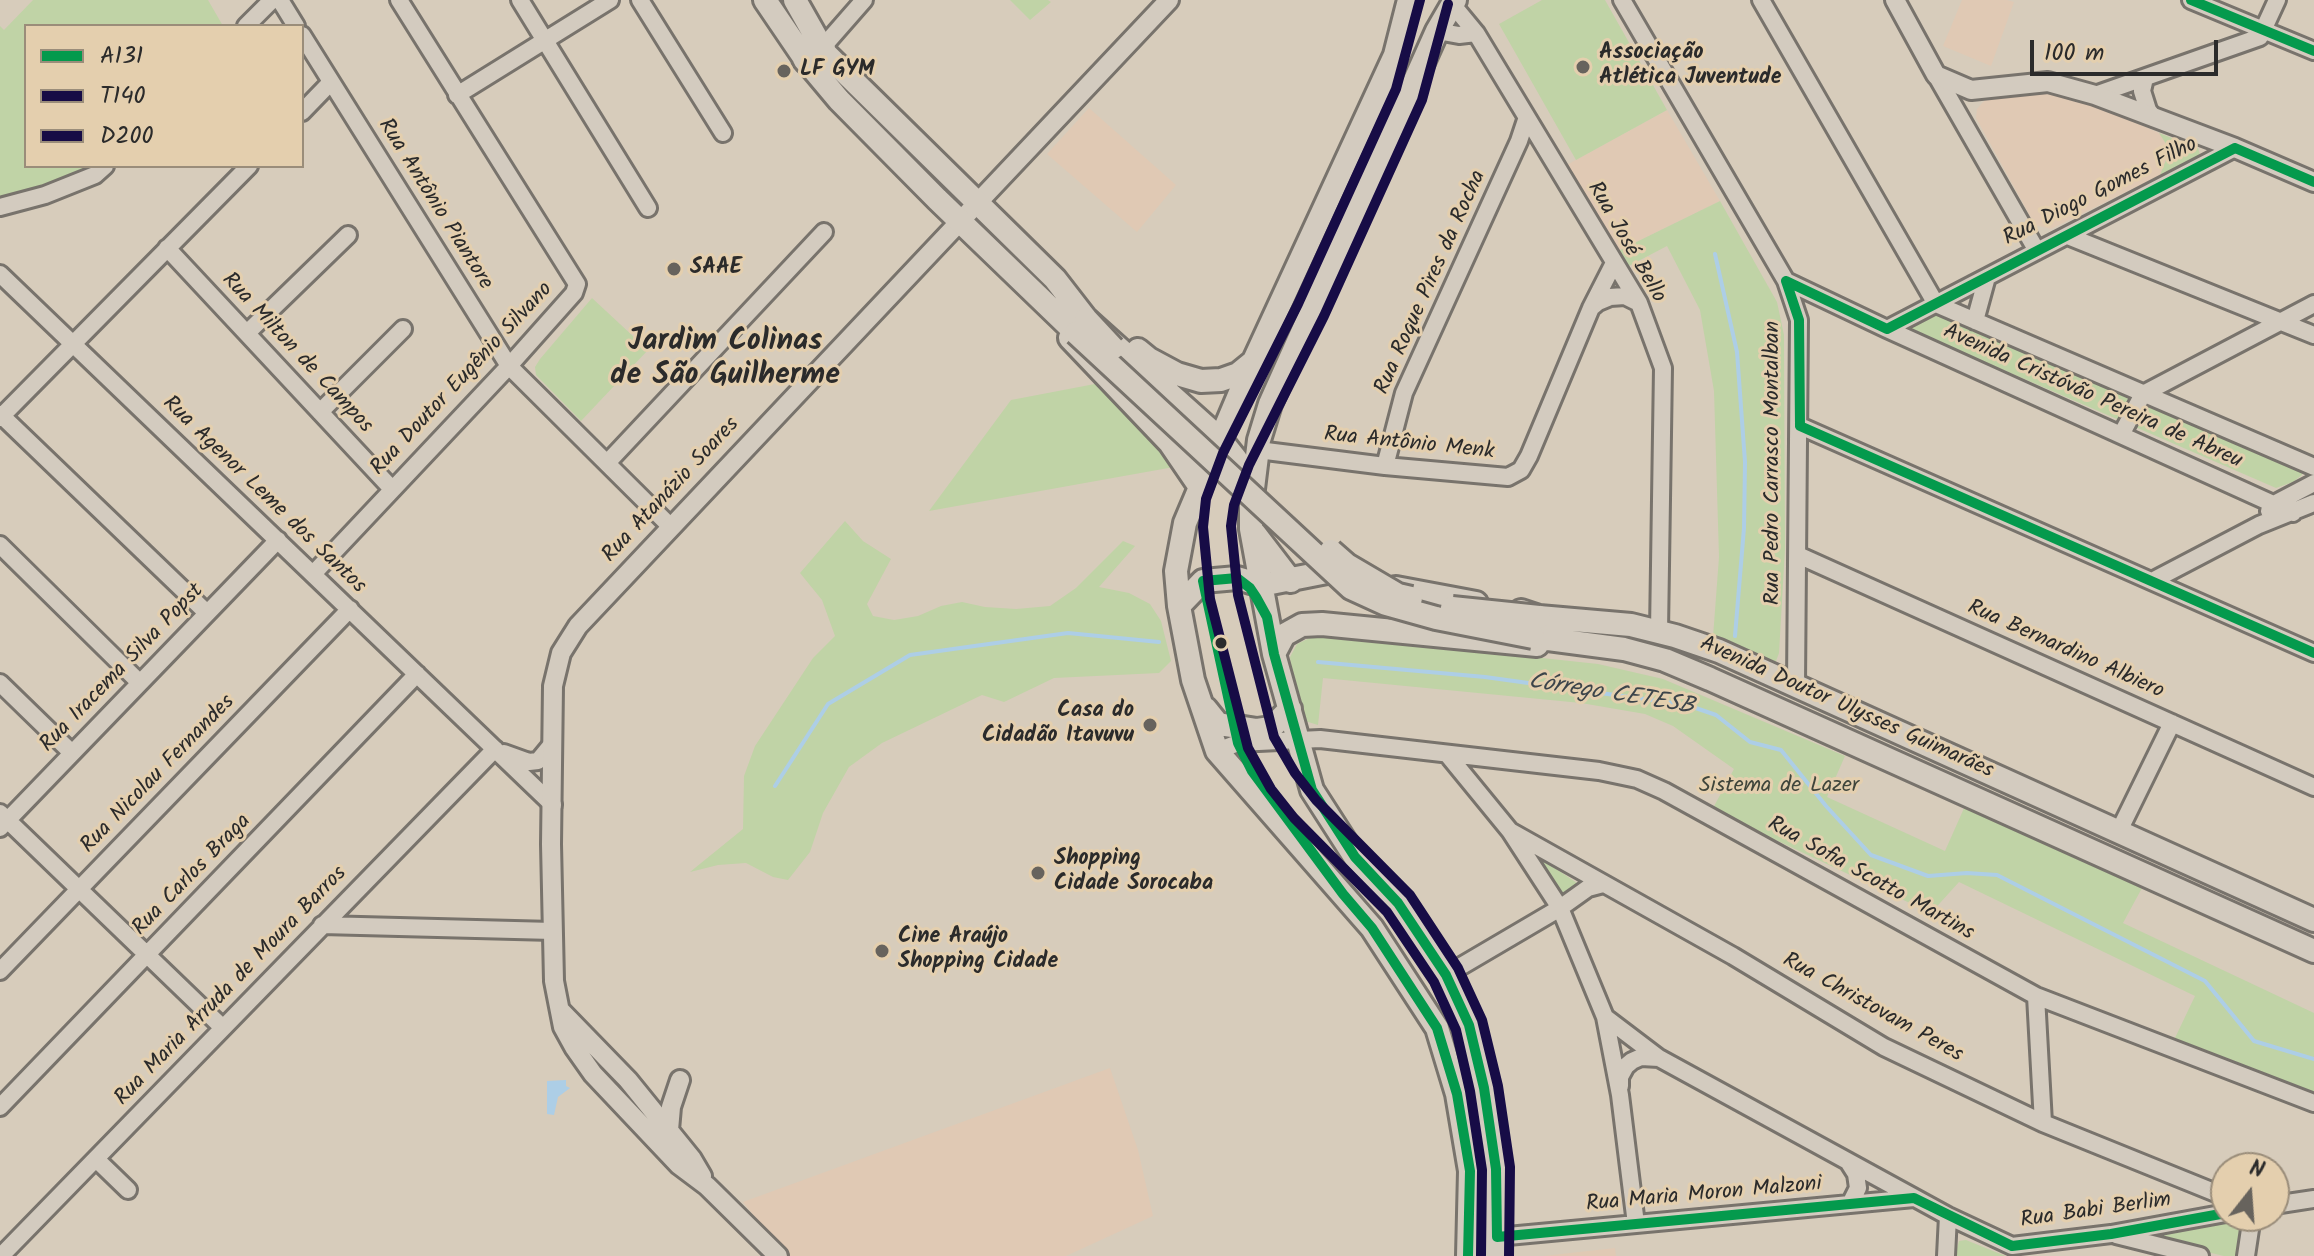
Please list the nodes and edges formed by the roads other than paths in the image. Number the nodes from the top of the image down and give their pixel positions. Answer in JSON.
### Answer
{"nodes":[{"id":1,"x":272,"y":0,"type":"edge"},
{"id":2,"x":280,"y":0,"type":"edge"},
{"id":3,"x":399,"y":0,"type":"edge"},
{"id":4,"x":520,"y":0,"type":"edge"},
{"id":5,"x":610,"y":0,"type":"edge"},
{"id":6,"x":640,"y":0,"type":"edge"},
{"id":7,"x":765,"y":0,"type":"edge"},
{"id":8,"x":795,"y":0,"type":"edge"},
{"id":9,"x":864,"y":0,"type":"edge"},
{"id":10,"x":1169,"y":0,"type":"edge"},
{"id":11,"x":1409,"y":0,"type":"edge"},
{"id":12,"x":1622,"y":0,"type":"edge"},
{"id":13,"x":1761,"y":0,"type":"edge"},
{"id":14,"x":1895,"y":0,"type":"edge"},
{"id":15,"x":2191,"y":0,"type":"edge"},
{"id":16,"x":2277,"y":0,"type":"edge"},
{"id":17,"x":1454,"y":2,"type":"edge"},
{"id":18,"x":2230,"y":16,"type":"junction"},
{"id":19,"x":248,"y":24,"type":"edge"},
{"id":20,"x":295,"y":24,"type":"edge"},
{"id":21,"x":1437,"y":31,"type":"junction"},
{"id":22,"x":2264,"y":31,"type":"junction"},
{"id":23,"x":1476,"y":33,"type":"junction"},
{"id":24,"x":304,"y":38,"type":"edge"},
{"id":25,"x":545,"y":41,"type":"junction"},
{"id":26,"x":2314,"y":51,"type":"edge"},
{"id":27,"x":2219,"y":52,"type":"junction"},
{"id":28,"x":816,"y":53,"type":"junction"},
{"id":29,"x":1936,"y":75,"type":"junction"},
{"id":30,"x":2145,"y":78,"type":"junction"},
{"id":31,"x":331,"y":82,"type":"junction"},
{"id":32,"x":1971,"y":90,"type":"junction"},
{"id":33,"x":457,"y":95,"type":"junction"},
{"id":34,"x":2095,"y":95,"type":"junction"},
{"id":35,"x":304,"y":110,"type":"edge"},
{"id":36,"x":1957,"y":110,"type":"junction"},
{"id":37,"x":2154,"y":118,"type":"junction"},
{"id":38,"x":1526,"y":120,"type":"junction"},
{"id":39,"x":723,"y":133,"type":"dead end"},
{"id":40,"x":2235,"y":148,"type":"junction"},
{"id":41,"x":103,"y":168,"type":"edge"},
{"id":42,"x":247,"y":168,"type":"edge"},
{"id":43,"x":2314,"y":182,"type":"edge"},
{"id":44,"x":978,"y":203,"type":"junction"},
{"id":45,"x":0,"y":207,"type":"edge"},
{"id":46,"x":648,"y":208,"type":"dead end"},
{"id":47,"x":960,"y":221,"type":"junction"},
{"id":48,"x":824,"y":232,"type":"dead end"},
{"id":49,"x":348,"y":235,"type":"dead end"},
{"id":50,"x":2068,"y":236,"type":"junction"},
{"id":51,"x":167,"y":248,"type":"junction"},
{"id":52,"x":2037,"y":251,"type":"junction"},
{"id":53,"x":1614,"y":263,"type":"junction"},
{"id":54,"x":0,"y":274,"type":"edge"},
{"id":55,"x":1987,"y":277,"type":"junction"},
{"id":56,"x":1055,"y":279,"type":"junction"},
{"id":57,"x":1786,"y":281,"type":"junction"},
{"id":58,"x":1639,"y":303,"type":"junction"},
{"id":59,"x":1936,"y":304,"type":"junction"},
{"id":60,"x":2314,"y":304,"type":"edge"},
{"id":61,"x":1051,"y":308,"type":"junction"},
{"id":62,"x":1591,"y":308,"type":"junction"},
{"id":63,"x":1975,"y":321,"type":"junction"},
{"id":64,"x":2279,"y":321,"type":"junction"},
{"id":65,"x":1081,"y":326,"type":"junction"},
{"id":66,"x":403,"y":329,"type":"dead end"},
{"id":67,"x":1887,"y":329,"type":"junction"},
{"id":68,"x":247,"y":333,"type":"junction"},
{"id":69,"x":2314,"y":335,"type":"edge"},
{"id":70,"x":73,"y":344,"type":"junction"},
{"id":71,"x":1254,"y":361,"type":"junction"},
{"id":72,"x":509,"y":366,"type":"junction"},
{"id":73,"x":2143,"y":394,"type":"junction"},
{"id":74,"x":320,"y":412,"type":"junction"},
{"id":75,"x":1,"y":416,"type":"edge"},
{"id":76,"x":1800,"y":426,"type":"junction"},
{"id":77,"x":2121,"y":435,"type":"junction"},
{"id":78,"x":1220,"y":439,"type":"junction"},
{"id":79,"x":1258,"y":450,"type":"junction"},
{"id":80,"x":607,"y":463,"type":"junction"},
{"id":81,"x":1385,"y":466,"type":"junction"},
{"id":82,"x":2314,"y":467,"type":"edge"},
{"id":83,"x":2314,"y":483,"type":"edge"},
{"id":84,"x":1200,"y":487,"type":"junction"},
{"id":85,"x":392,"y":489,"type":"junction"},
{"id":86,"x":2314,"y":503,"type":"edge"},
{"id":87,"x":2274,"y":504,"type":"junction"},
{"id":88,"x":1251,"y":505,"type":"junction"},
{"id":89,"x":2293,"y":513,"type":"junction"},
{"id":90,"x":2259,"y":525,"type":"junction"},
{"id":91,"x":671,"y":527,"type":"junction"},
{"id":92,"x":1251,"y":529,"type":"junction"},
{"id":93,"x":278,"y":540,"type":"junction"},
{"id":94,"x":0,"y":545,"type":"edge"},
{"id":95,"x":1798,"y":555,"type":"junction"},
{"id":96,"x":313,"y":574,"type":"junction"},
{"id":97,"x":1237,"y":578,"type":"junction"},
{"id":98,"x":1291,"y":581,"type":"junction"},
{"id":99,"x":2152,"y":581,"type":"junction"},
{"id":100,"x":1261,"y":585,"type":"junction"},
{"id":101,"x":1179,"y":606,"type":"junction"},
{"id":102,"x":350,"y":609,"type":"junction"},
{"id":103,"x":207,"y":613,"type":"junction"},
{"id":104,"x":1267,"y":617,"type":"junction"},
{"id":105,"x":1536,"y":627,"type":"junction"},
{"id":106,"x":1659,"y":631,"type":"junction"},
{"id":107,"x":2309,"y":646,"type":"edge"},
{"id":108,"x":1624,"y":649,"type":"junction"},
{"id":109,"x":1274,"y":654,"type":"junction"},
{"id":110,"x":417,"y":674,"type":"junction"},
{"id":111,"x":0,"y":683,"type":"edge"},
{"id":112,"x":140,"y":683,"type":"junction"},
{"id":113,"x":1796,"y":684,"type":"junction"},
{"id":114,"x":1201,"y":702,"type":"junction"},
{"id":115,"x":1290,"y":709,"type":"junction"},
{"id":116,"x":2172,"y":723,"type":"junction"},
{"id":117,"x":1297,"y":740,"type":"junction"},
{"id":118,"x":552,"y":744,"type":"junction"},
{"id":119,"x":495,"y":749,"type":"junction"},
{"id":120,"x":1217,"y":751,"type":"junction"},
{"id":121,"x":72,"y":753,"type":"junction"},
{"id":122,"x":1447,"y":754,"type":"junction"},
{"id":123,"x":1497,"y":759,"type":"junction"},
{"id":124,"x":2309,"y":780,"type":"edge"},
{"id":125,"x":1479,"y":792,"type":"junction"},
{"id":126,"x":553,"y":805,"type":"junction"},
{"id":127,"x":2,"y":820,"type":"edge"},
{"id":128,"x":1510,"y":831,"type":"junction"},
{"id":129,"x":2119,"y":831,"type":"junction"},
{"id":130,"x":1603,"y":884,"type":"junction"},
{"id":131,"x":79,"y":889,"type":"junction"},
{"id":132,"x":1560,"y":908,"type":"junction"},
{"id":133,"x":2314,"y":920,"type":"edge"},
{"id":134,"x":322,"y":925,"type":"junction"},
{"id":135,"x":553,"y":931,"type":"junction"},
{"id":136,"x":2314,"y":951,"type":"edge"},
{"id":137,"x":147,"y":955,"type":"junction"},
{"id":138,"x":0,"y":971,"type":"edge"},
{"id":139,"x":1446,"y":975,"type":"junction"},
{"id":140,"x":2036,"y":996,"type":"junction"},
{"id":141,"x":560,"y":1010,"type":"junction"},
{"id":142,"x":1605,"y":1017,"type":"junction"},
{"id":143,"x":223,"y":1028,"type":"junction"},
{"id":144,"x":1659,"y":1058,"type":"junction"},
{"id":145,"x":680,"y":1080,"type":"dead end"},
{"id":146,"x":608,"y":1089,"type":"junction"},
{"id":147,"x":1620,"y":1095,"type":"junction"},
{"id":148,"x":644,"y":1098,"type":"junction"},
{"id":149,"x":2314,"y":1103,"type":"edge"},
{"id":150,"x":0,"y":1107,"type":"edge"},
{"id":151,"x":2043,"y":1123,"type":"junction"},
{"id":152,"x":669,"y":1130,"type":"junction"},
{"id":153,"x":96,"y":1159,"type":"junction"},
{"id":154,"x":1848,"y":1161,"type":"junction"},
{"id":155,"x":707,"y":1186,"type":"junction"},
{"id":156,"x":128,"y":1190,"type":"dead end"},
{"id":157,"x":2210,"y":1191,"type":"edge"},
{"id":158,"x":1914,"y":1198,"type":"junction"},
{"id":159,"x":2314,"y":1199,"type":"edge"},
{"id":160,"x":2290,"y":1203,"type":"edge"},
{"id":161,"x":1850,"y":1204,"type":"junction"},
{"id":162,"x":1948,"y":1216,"type":"junction"},
{"id":163,"x":2210,"y":1216,"type":"edge"},
{"id":164,"x":1636,"y":1224,"type":"junction"},
{"id":165,"x":2250,"y":1232,"type":"edge"},
{"id":166,"x":2111,"y":1234,"type":"junction"},
{"id":167,"x":1496,"y":1247,"type":"edge"},
{"id":168,"x":1468,"y":1254,"type":"edge"},
{"id":169,"x":1,"y":1256,"type":"edge"},
{"id":170,"x":778,"y":1256,"type":"edge"},
{"id":171,"x":1946,"y":1256,"type":"edge"},
{"id":172,"x":2200,"y":1256,"type":"edge"},
{"id":173,"x":2246,"y":1256,"type":"edge"}],
"edges":[{"from":1,"to":19,"type":"street"},
{"from":2,"to":20,"type":"street"},
{"from":3,"to":33,"type":"street","name":"Rua Doutor Eugênio Silvano"},
{"from":4,"to":25,"type":"street"},
{"from":5,"to":25,"type":"street"},
{"from":6,"to":39,"type":"street"},
{"from":7,"to":28,"type":"main road"},
{"from":8,"to":28,"type":"main road"},
{"from":9,"to":28,"type":"street"},
{"from":10,"to":44,"type":"street","name":"Rua Atanázio Soares"},
{"from":11,"to":71,"type":"main road"},
{"from":12,"to":57,"type":"street","name":"Rua Pedro Carrasco Montalban"},
{"from":13,"to":59,"type":"street"},
{"from":14,"to":29,"type":"street"},
{"from":15,"to":18,"type":"street"},
{"from":16,"to":22,"type":"street"},
{"from":17,"to":21,"type":"main road"},
{"from":17,"to":23,"type":"street","name":"Rua José Bello"},
{"from":18,"to":22,"type":"street"},
{"from":18,"to":27,"type":"street"},
{"from":21,"to":23,"type":"street"},
{"from":21,"to":79,"type":"main road"},
{"from":22,"to":26,"type":"street"},
{"from":22,"to":27,"type":"street"},
{"from":23,"to":38,"type":"street","name":"Rua José Bello"},
{"from":24,"to":31,"type":"street","name":"Rua Antônio Piantore"},
{"from":25,"to":33,"type":"street"},
{"from":25,"to":46,"type":"street"},
{"from":27,"to":30,"type":"street"},
{"from":28,"to":44,"type":"main road"},
{"from":28,"to":47,"type":"main road"},
{"from":29,"to":32,"type":"street"},
{"from":29,"to":36,"type":"street"},
{"from":30,"to":34,"type":"street"},
{"from":30,"to":37,"type":"street"},
{"from":31,"to":35,"type":"street"},
{"from":31,"to":72,"type":"street","name":"Rua Antônio Piantore"},
{"from":32,"to":34,"type":"street"},
{"from":32,"to":36,"type":"street"},
{"from":33,"to":72,"type":"street","name":"Rua Doutor Eugênio Silvano"},
{"from":34,"to":37,"type":"street"},
{"from":36,"to":52,"type":"street"},
{"from":37,"to":40,"type":"street"},
{"from":38,"to":53,"type":"street","name":"Rua José Bello"},
{"from":38,"to":81,"type":"street","name":"Rua Roque Pires da Rocha"},
{"from":40,"to":43,"type":"street"},
{"from":40,"to":50,"type":"street","name":"Rua Diogo Gomes Filho"},
{"from":41,"to":45,"type":"street"},
{"from":42,"to":51,"type":"street"},
{"from":44,"to":47,"type":"street","name":"Rua Atanázio Soares"},
{"from":44,"to":56,"type":"main road"},
{"from":47,"to":61,"type":"main road"},
{"from":47,"to":91,"type":"street","name":"Rua Atanázio Soares"},
{"from":48,"to":80,"type":"street"},
{"from":49,"to":68,"type":"street"},
{"from":50,"to":52,"type":"street","name":"Rua Diogo Gomes Filho"},
{"from":50,"to":64,"type":"street"},
{"from":51,"to":68,"type":"street","name":"Rua Milton de Campos"},
{"from":51,"to":70,"type":"street"},
{"from":52,"to":55,"type":"street","name":"Rua Diogo Gomes Filho"},
{"from":53,"to":58,"type":"street","name":"Rua José Bello"},
{"from":53,"to":62,"type":"street","name":"Rua Antônio Menk"},
{"from":54,"to":70,"type":"street","name":"Rua Agenor Leme dos Santos"},
{"from":55,"to":59,"type":"street","name":"Rua Diogo Gomes Filho"},
{"from":55,"to":63,"type":"street"},
{"from":56,"to":65,"type":"main road"},
{"from":56,"to":71,"type":"main road"},
{"from":57,"to":67,"type":"street","name":"Avenida Cristóvão Pereira de Abreu"},
{"from":57,"to":76,"type":"street","name":"Rua Pedro Carrasco Montalban"},
{"from":58,"to":62,"type":"street"},
{"from":58,"to":106,"type":"street","name":"Rua José Bello"},
{"from":59,"to":63,"type":"street","name":"Avenida Cristóvão Pereira de Abreu"},
{"from":59,"to":67,"type":"street","name":"Rua Diogo Gomes Filho"},
{"from":60,"to":64,"type":"street"},
{"from":61,"to":65,"type":"main road"},
{"from":61,"to":84,"type":"main road"},
{"from":62,"to":81,"type":"street","name":"Rua Antônio Menk"},
{"from":63,"to":73,"type":"street","name":"Avenida Cristóvão Pereira de Abreu"},
{"from":64,"to":69,"type":"street"},
{"from":64,"to":73,"type":"street"},
{"from":65,"to":78,"type":"main road"},
{"from":65,"to":105,"type":"main road","bridge":true},
{"from":66,"to":74,"type":"street"},
{"from":67,"to":77,"type":"street","name":"Avenida Cristóvão Pereira de Abreu"},
{"from":68,"to":74,"type":"street","name":"Rua Milton de Campos"},
{"from":70,"to":75,"type":"street"},
{"from":70,"to":93,"type":"street","name":"Rua Agenor Leme dos Santos"},
{"from":71,"to":78,"type":"main road"},
{"from":72,"to":80,"type":"street","name":"Rua Antônio Piantore"},
{"from":72,"to":85,"type":"street","name":"Rua Doutor Eugênio Silvano"},
{"from":73,"to":77,"type":"street"},
{"from":73,"to":82,"type":"street","name":"Avenida Cristóvão Pereira de Abreu"},
{"from":74,"to":85,"type":"street","name":"Rua Milton de Campos"},
{"from":75,"to":103,"type":"street"},
{"from":76,"to":95,"type":"street","name":"Rua Pedro Carrasco Montalban"},
{"from":76,"to":99,"type":"street"},
{"from":77,"to":87,"type":"street","name":"Avenida Cristóvão Pereira de Abreu"},
{"from":78,"to":84,"type":"main road"},
{"from":78,"to":88,"type":"main road"},
{"from":79,"to":81,"type":"street","name":"Rua Antônio Menk"},
{"from":79,"to":88,"type":"main road"},
{"from":80,"to":91,"type":"street","name":"Rua Antônio Piantore"},
{"from":83,"to":87,"type":"street"},
{"from":84,"to":101,"type":"main road"},
{"from":85,"to":96,"type":"street","name":"Rua Doutor Eugênio Silvano"},
{"from":86,"to":89,"type":"street"},
{"from":87,"to":89,"type":"street","name":"Avenida Cristóvão Pereira de Abreu"},
{"from":87,"to":90,"type":"street"},
{"from":88,"to":92,"type":"main road"},
{"from":89,"to":90,"type":"street"},
{"from":90,"to":99,"type":"street"},
{"from":91,"to":118,"type":"street","name":"Rua Atanázio Soares"},
{"from":92,"to":98,"type":"main road"},
{"from":92,"to":100,"type":"main road"},
{"from":93,"to":96,"type":"street","name":"Rua Agenor Leme dos Santos"},
{"from":93,"to":103,"type":"street","name":"Rua Iracema Silva Popst"},
{"from":94,"to":112,"type":"street"},
{"from":95,"to":113,"type":"street","name":"Rua Pedro Carrasco Montalban"},
{"from":95,"to":116,"type":"street","name":"Rua Bernardino Albiero"},
{"from":96,"to":102,"type":"street","name":"Rua Agenor Leme dos Santos"},
{"from":97,"to":100,"type":"main road"},
{"from":97,"to":101,"type":"main road"},
{"from":97,"to":104,"type":"main road"},
{"from":98,"to":100,"type":"main road","name":"Avenida Doutor Ulysses Guimarães"},
{"from":98,"to":105,"type":"main road","name":"Avenida Doutor Ulysses Guimarães"},
{"from":99,"to":107,"type":"street"},
{"from":100,"to":104,"type":"main road"},
{"from":101,"to":114,"type":"main road"},
{"from":102,"to":110,"type":"street","name":"Rua Agenor Leme dos Santos"},
{"from":102,"to":131,"type":"street","name":"Rua Nicolau Fernandes"},
{"from":103,"to":112,"type":"street","name":"Rua Iracema Silva Popst"},
{"from":104,"to":109,"type":"main road"},
{"from":105,"to":106,"type":"main road","name":"Avenida Doutor Ulysses Guimarães"},
{"from":105,"to":108,"type":"main road","name":"Avenida Doutor Ulysses Guimarães"},
{"from":106,"to":113,"type":"main road","name":"Avenida Doutor Ulysses Guimarães"},
{"from":108,"to":109,"type":"main road","name":"Avenida Doutor Ulysses Guimarães"},
{"from":108,"to":136,"type":"main road","name":"Avenida Doutor Ulysses Guimarães"},
{"from":109,"to":115,"type":"main road"},
{"from":110,"to":119,"type":"street","name":"Rua Agenor Leme dos Santos"},
{"from":110,"to":137,"type":"street","name":"Rua Carlos Braga"},
{"from":111,"to":121,"type":"street"},
{"from":112,"to":121,"type":"street","name":"Rua Iracema Silva Popst"},
{"from":113,"to":129,"type":"main road","name":"Avenida Doutor Ulysses Guimarães"},
{"from":114,"to":115,"type":"main road"},
{"from":114,"to":120,"type":"main road"},
{"from":115,"to":117,"type":"main road"},
{"from":116,"to":124,"type":"street","name":"Rua Bernardino Albiero"},
{"from":116,"to":129,"type":"street"},
{"from":117,"to":120,"type":"street","name":"Rua Sofia Scotto Martins"},
{"from":117,"to":122,"type":"street","name":"Rua Sofia Scotto Martins"},
{"from":117,"to":139,"type":"main road"},
{"from":118,"to":119,"type":"street","name":"Rua Agenor Leme dos Santos"},
{"from":118,"to":126,"type":"street","name":"Rua Atanázio Soares"},
{"from":119,"to":126,"type":"street","name":"Rua Agenor Leme dos Santos"},
{"from":119,"to":134,"type":"street","name":"Rua Maria Arruda de Moura Barros"},
{"from":120,"to":168,"type":"main road"},
{"from":121,"to":127,"type":"street","name":"Rua Iracema Silva Popst"},
{"from":122,"to":123,"type":"street","name":"Rua Sofia Scotto Martins"},
{"from":122,"to":125,"type":"street"},
{"from":123,"to":125,"type":"street"},
{"from":123,"to":140,"type":"street","name":"Rua Sofia Scotto Martins"},
{"from":125,"to":128,"type":"street"},
{"from":126,"to":135,"type":"street","name":"Rua Atanázio Soares"},
{"from":127,"to":131,"type":"street"},
{"from":128,"to":130,"type":"street","name":"Rua Christovam Peres"},
{"from":128,"to":132,"type":"street"},
{"from":129,"to":133,"type":"main road","name":"Avenida Doutor Ulysses Guimarães"},
{"from":130,"to":132,"type":"street"},
{"from":130,"to":151,"type":"street","name":"Rua Christovam Peres"},
{"from":131,"to":137,"type":"street"},
{"from":131,"to":138,"type":"street","name":"Rua Nicolau Fernandes"},
{"from":132,"to":139,"type":"street"},
{"from":132,"to":142,"type":"street"},
{"from":134,"to":135,"type":"street"},
{"from":134,"to":143,"type":"street","name":"Rua Maria Arruda de Moura Barros"},
{"from":135,"to":141,"type":"street","name":"Rua Atanázio Soares"},
{"from":137,"to":143,"type":"street"},
{"from":137,"to":150,"type":"street","name":"Rua Carlos Braga"},
{"from":139,"to":167,"type":"main road"},
{"from":140,"to":149,"type":"street","name":"Rua Sofia Scotto Martins"},
{"from":140,"to":151,"type":"street"},
{"from":141,"to":146,"type":"street","name":"Rua Atanázio Soares"},
{"from":141,"to":148,"type":"street","name":"Rua Atanázio Soares"},
{"from":142,"to":144,"type":"street","name":"Rua Babi Berlim"},
{"from":142,"to":147,"type":"street"},
{"from":143,"to":153,"type":"street","name":"Rua Maria Arruda de Moura Barros"},
{"from":144,"to":147,"type":"street"},
{"from":144,"to":154,"type":"street","name":"Rua Babi Berlim"},
{"from":145,"to":152,"type":"street"},
{"from":146,"to":148,"type":"street"},
{"from":146,"to":155,"type":"street","name":"Rua Atanázio Soares"},
{"from":147,"to":164,"type":"street"},
{"from":148,"to":152,"type":"street","name":"Rua Atanázio Soares"},
{"from":151,"to":157,"type":"street","name":"Rua Christovam Peres"},
{"from":152,"to":155,"type":"street","name":"Rua Atanázio Soares"},
{"from":153,"to":156,"type":"street"},
{"from":153,"to":169,"type":"street","name":"Rua Maria Arruda de Moura Barros"},
{"from":154,"to":158,"type":"street","name":"Rua Babi Berlim"},
{"from":154,"to":161,"type":"street"},
{"from":155,"to":170,"type":"street","name":"Rua Atanázio Soares"},
{"from":158,"to":161,"type":"street","name":"Rua Maria Moron Malzoni"},
{"from":158,"to":162,"type":"street","name":"Rua Babi Berlim"},
{"from":159,"to":160,"type":"street"},
{"from":161,"to":164,"type":"street","name":"Rua Maria Moron Malzoni"},
{"from":162,"to":166,"type":"street","name":"Rua Babi Berlim"},
{"from":162,"to":171,"type":"street"},
{"from":163,"to":166,"type":"street","name":"Rua Babi Berlim"},
{"from":164,"to":167,"type":"street","name":"Rua Maria Moron Malzoni"},
{"from":165,"to":173,"type":"street"},
{"from":166,"to":172,"type":"street"},
{"from":167,"to":168,"type":"main road"}]}
